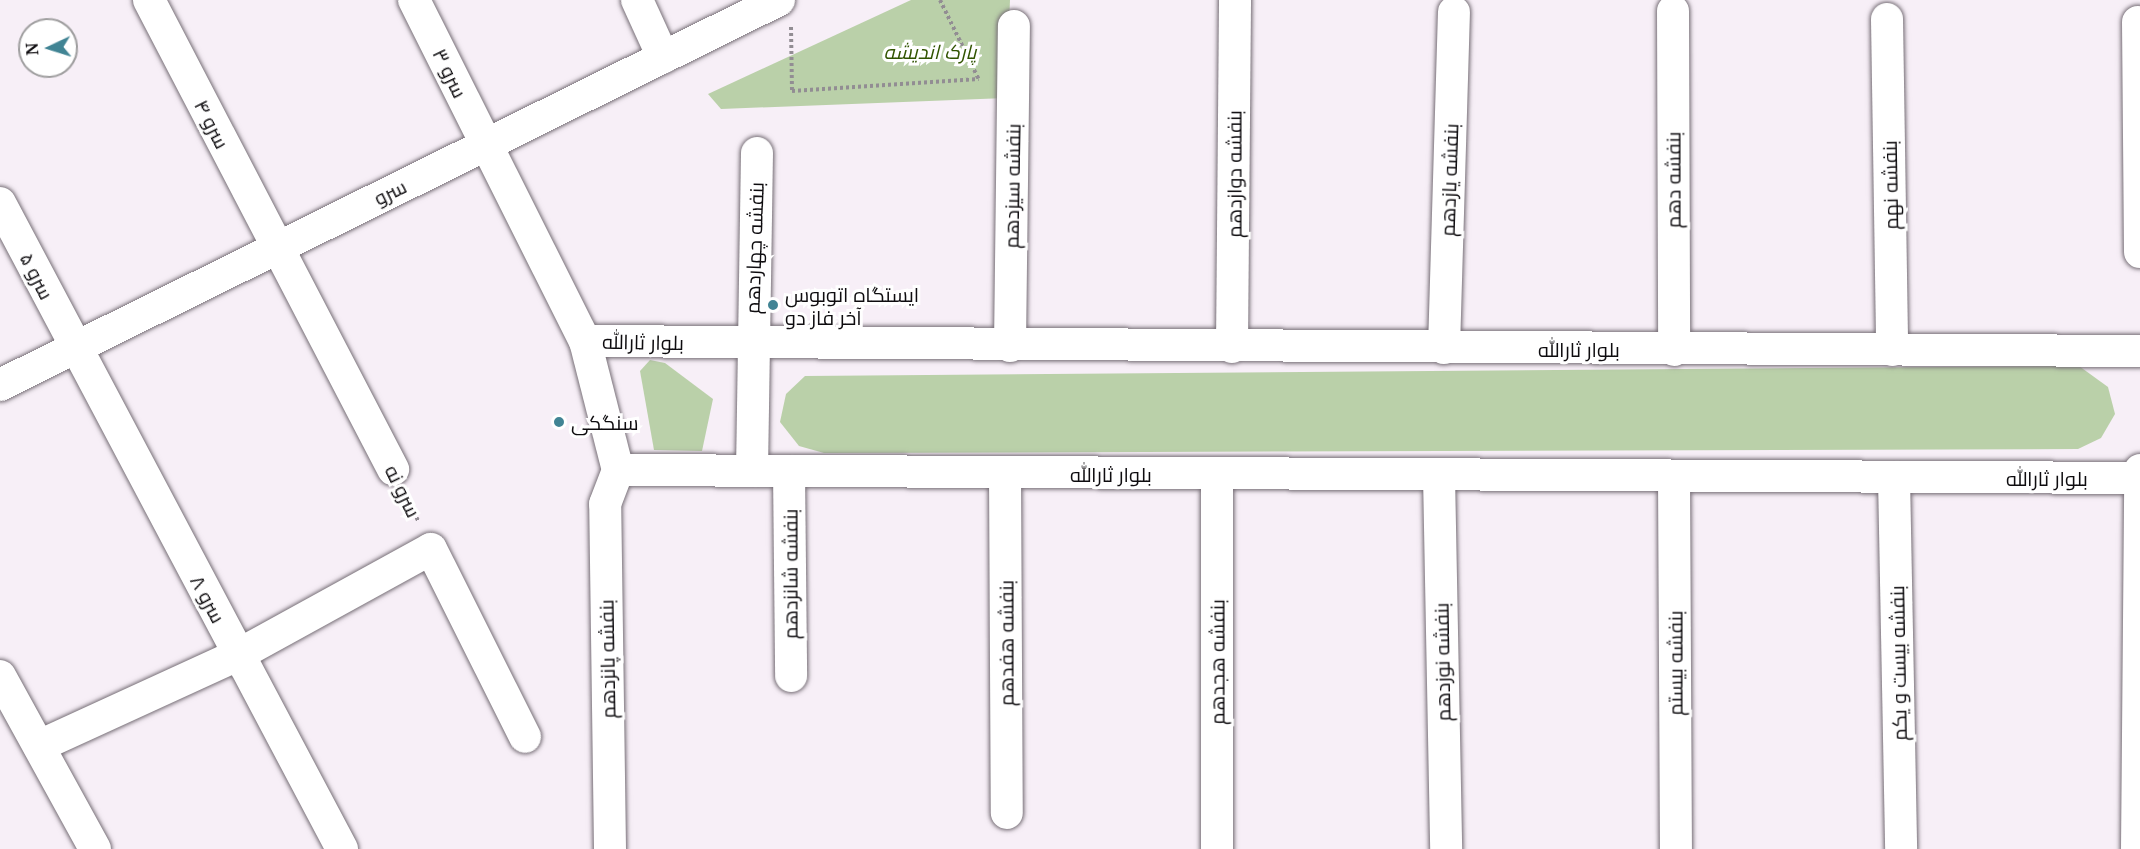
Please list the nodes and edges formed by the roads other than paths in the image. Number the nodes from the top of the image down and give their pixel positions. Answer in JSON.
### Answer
{"nodes":[{"id":1,"x":149,"y":0,"type":"edge"},
{"id":2,"x":414,"y":0,"type":"edge"},
{"id":3,"x":637,"y":0,"type":"edge"},
{"id":4,"x":1235,"y":0,"type":"edge"},
{"id":5,"x":785,"y":11,"type":"edge"},
{"id":6,"x":1673,"y":11,"type":"dead end"},
{"id":7,"x":1454,"y":12,"type":"dead end"},
{"id":8,"x":1887,"y":19,"type":"dead end"},
{"id":9,"x":2138,"y":22,"type":"dead end"},
{"id":10,"x":1014,"y":26,"type":"dead end"},
{"id":11,"x":663,"y":57,"type":"junction"},
{"id":12,"x":485,"y":145,"type":"junction"},
{"id":13,"x":757,"y":153,"type":"dead end"},
{"id":14,"x":0,"y":203,"type":"edge"},
{"id":15,"x":276,"y":249,"type":"junction"},
{"id":16,"x":2140,"y":252,"type":"edge"},
{"id":17,"x":585,"y":341,"type":"junction"},
{"id":18,"x":751,"y":343,"type":"junction"},
{"id":19,"x":1010,"y":346,"type":"junction"},
{"id":20,"x":1232,"y":347,"type":"junction"},
{"id":21,"x":74,"y":348,"type":"junction"},
{"id":22,"x":1444,"y":348,"type":"junction"},
{"id":23,"x":1674,"y":350,"type":"junction"},
{"id":24,"x":1892,"y":350,"type":"junction"},
{"id":25,"x":2140,"y":351,"type":"edge"},
{"id":26,"x":0,"y":385,"type":"edge"},
{"id":27,"x":393,"y":469,"type":"road end"},
{"id":28,"x":618,"y":470,"type":"junction"},
{"id":29,"x":2140,"y":470,"type":"edge"},
{"id":30,"x":752,"y":471,"type":"junction"},
{"id":31,"x":789,"y":471,"type":"junction"},
{"id":32,"x":1005,"y":473,"type":"junction"},
{"id":33,"x":1217,"y":474,"type":"junction"},
{"id":34,"x":1439,"y":475,"type":"junction"},
{"id":35,"x":1674,"y":476,"type":"junction"},
{"id":36,"x":1894,"y":477,"type":"junction"},
{"id":37,"x":2140,"y":478,"type":"edge"},
{"id":38,"x":238,"y":656,"type":"junction"},
{"id":39,"x":0,"y":676,"type":"edge"},
{"id":40,"x":791,"y":676,"type":"dead end"},
{"id":41,"x":525,"y":737,"type":"dead end"},
{"id":42,"x":39,"y":746,"type":"junction"},
{"id":43,"x":1007,"y":813,"type":"dead end"},
{"id":44,"x":95,"y":849,"type":"edge"},
{"id":45,"x":342,"y":849,"type":"edge"},
{"id":46,"x":610,"y":849,"type":"edge"},
{"id":47,"x":1217,"y":849,"type":"edge"},
{"id":48,"x":1446,"y":849,"type":"edge"},
{"id":49,"x":1676,"y":849,"type":"edge"},
{"id":50,"x":1901,"y":849,"type":"edge"},
{"id":51,"x":2137,"y":849,"type":"edge"}],
"edges":[{"from":1,"to":15,"type":"street","name":"سرو ۴"},
{"from":2,"to":12,"type":"street","name":"سرو ۳"},
{"from":3,"to":11,"type":"street"},
{"from":4,"to":20,"type":"street","name":"بنفشه دوازدهم"},
{"from":5,"to":11,"type":"street","name":"سرو"},
{"from":6,"to":23,"type":"street","name":"بنفشه دهم"},
{"from":7,"to":22,"type":"street","name":"بنفشه یازدهم"},
{"from":8,"to":24,"type":"street","name":"بنفشه نهم"},
{"from":9,"to":16,"type":"street"},
{"from":10,"to":19,"type":"street","name":"بنفشه سیزدهم"},
{"from":11,"to":12,"type":"street","name":"سرو"},
{"from":12,"to":15,"type":"street","name":"سرو"},
{"from":12,"to":17,"type":"street","name":"سرو ۳"},
{"from":13,"to":18,"type":"street","name":"بنفشه چهاردهم"},
{"from":14,"to":21,"type":"street","name":"سرو ۵"},
{"from":15,"to":21,"type":"street","name":"سرو"},
{"from":15,"to":27,"type":"street","name":"سرو نه"},
{"from":17,"to":18,"type":"street","name":"بلوار ثارالله"},
{"from":17,"to":28,"type":"street","name":"بلوار ثارالله"},
{"from":18,"to":19,"type":"street","name":"بلوار ثارالله"},
{"from":18,"to":30,"type":"street","name":"بنفشه چهاردهم"},
{"from":19,"to":20,"type":"street","name":"بلوار ثارالله"},
{"from":20,"to":22,"type":"street","name":"بلوار ثارالله"},
{"from":21,"to":26,"type":"street","name":"سرو"},
{"from":21,"to":38,"type":"street","name":"سرو ۸"},
{"from":22,"to":23,"type":"street","name":"بلوار ثارالله"},
{"from":23,"to":24,"type":"street","name":"بلوار ثارالله"},
{"from":24,"to":25,"type":"street","name":"بلوار ثارالله"},
{"from":28,"to":30,"type":"street","name":"بلوار ثارالله"},
{"from":28,"to":46,"type":"street","name":"بنفشه پانزدهم"},
{"from":29,"to":37,"type":"street"},
{"from":30,"to":31,"type":"street","name":"بلوار ثارالله"},
{"from":31,"to":32,"type":"street","name":"بلوار ثارالله"},
{"from":31,"to":40,"type":"street","name":"بنفشه شانزدهم"},
{"from":32,"to":33,"type":"street","name":"بلوار ثارالله"},
{"from":32,"to":43,"type":"street","name":"بنفشه هفدهم"},
{"from":33,"to":34,"type":"street","name":"بلوار ثارالله"},
{"from":33,"to":47,"type":"street","name":"بنفشه هجدهم"},
{"from":34,"to":35,"type":"street","name":"بلوار ثارالله"},
{"from":34,"to":48,"type":"street","name":"بنفشه نوزدهم"},
{"from":35,"to":36,"type":"street","name":"بلوار ثارالله"},
{"from":35,"to":49,"type":"street","name":"بنفشه بیستم"},
{"from":36,"to":37,"type":"street","name":"بلوار ثارالله"},
{"from":36,"to":50,"type":"street","name":"بنفشه بیست و یکم"},
{"from":37,"to":51,"type":"street"},
{"from":38,"to":41,"type":"street"},
{"from":38,"to":42,"type":"street"},
{"from":38,"to":45,"type":"street","name":"سرو ۸"},
{"from":39,"to":42,"type":"street"},
{"from":42,"to":44,"type":"street"}]}
